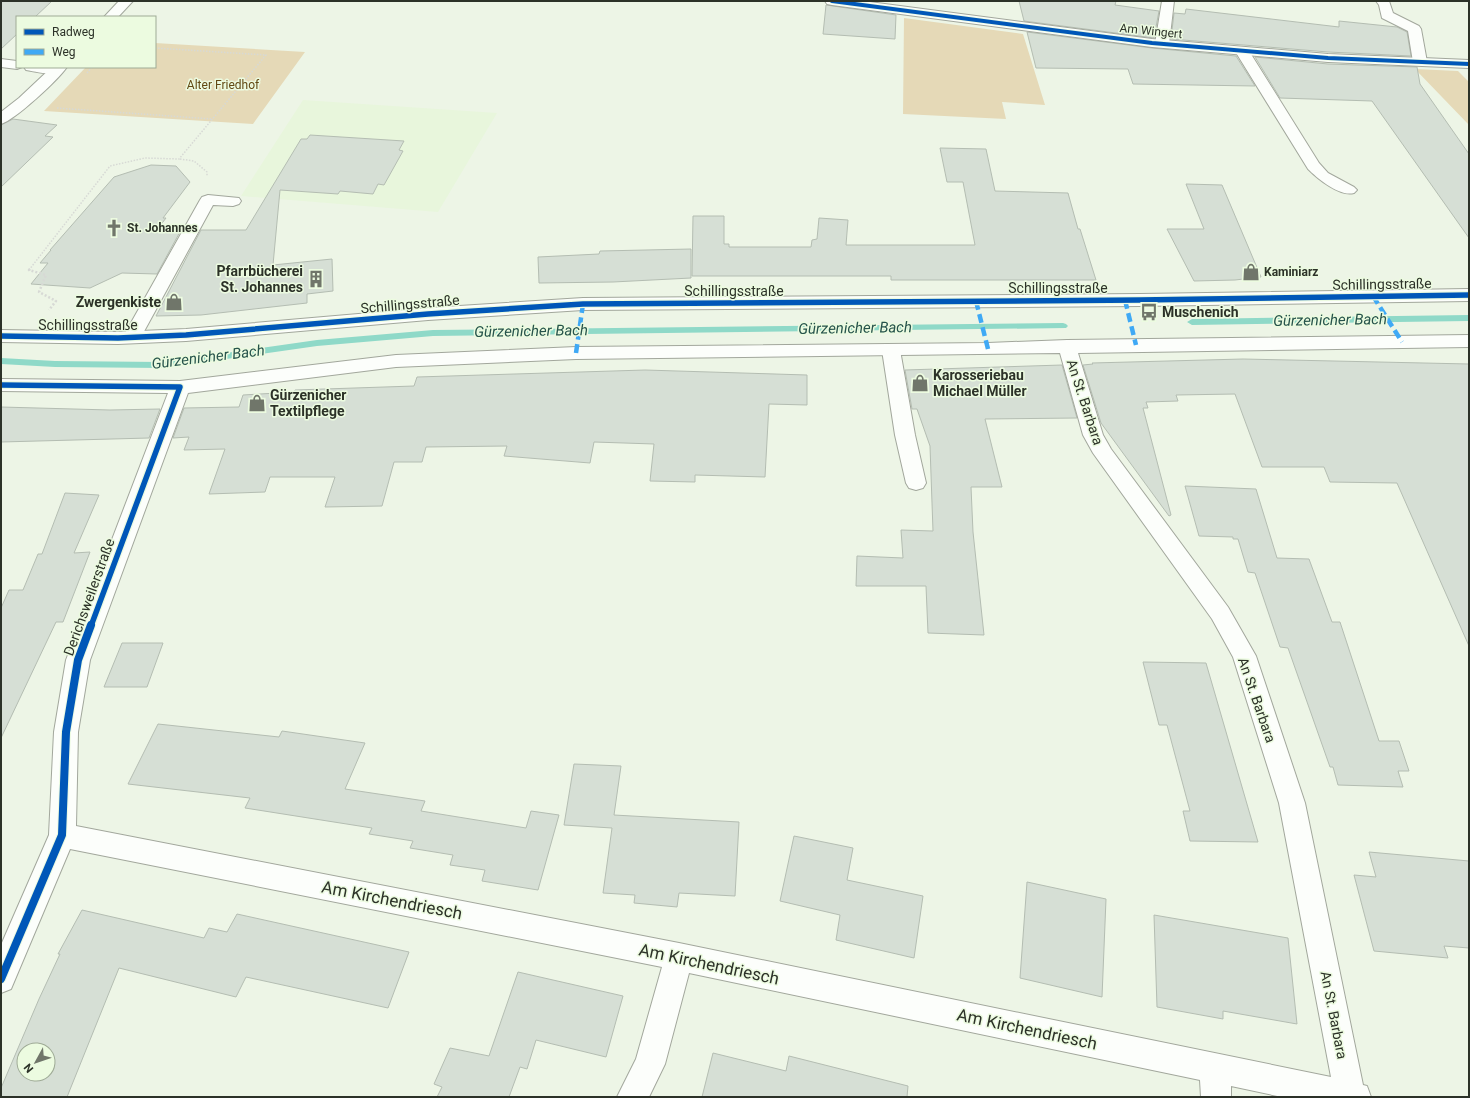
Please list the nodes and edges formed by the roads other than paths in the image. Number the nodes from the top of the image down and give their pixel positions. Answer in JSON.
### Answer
{"nodes":[{"id":1,"x":126,"y":1,"type":"edge"},
{"id":2,"x":832,"y":1,"type":"edge"},
{"id":3,"x":1168,"y":1,"type":"edge"},
{"id":4,"x":1382,"y":1,"type":"edge"},
{"id":5,"x":112,"y":16,"type":"edge"},
{"id":6,"x":1162,"y":44,"type":"junction"},
{"id":7,"x":1242,"y":51,"type":"junction"},
{"id":8,"x":1420,"y":62,"type":"junction"},
{"id":9,"x":1,"y":63,"type":"edge"},
{"id":10,"x":1469,"y":64,"type":"edge"},
{"id":11,"x":16,"y":65,"type":"edge"},
{"id":12,"x":44,"y":68,"type":"edge"},
{"id":13,"x":58,"y":69,"type":"edge"},
{"id":14,"x":1,"y":118,"type":"edge"},
{"id":15,"x":1349,"y":190,"type":"dead end"},
{"id":16,"x":233,"y":201,"type":"dead end"},
{"id":17,"x":1469,"y":295,"type":"edge"},
{"id":18,"x":1,"y":336,"type":"edge"},
{"id":19,"x":132,"y":337,"type":"junction"},
{"id":20,"x":1469,"y":341,"type":"edge"},
{"id":21,"x":1067,"y":346,"type":"junction"},
{"id":22,"x":891,"y":350,"type":"junction"},
{"id":23,"x":1,"y":385,"type":"edge"},
{"id":24,"x":180,"y":387,"type":"junction"},
{"id":25,"x":916,"y":483,"type":"dead end"},
{"id":26,"x":62,"y":835,"type":"junction"},
{"id":27,"x":679,"y":957,"type":"junction"},
{"id":28,"x":1,"y":979,"type":"edge"},
{"id":29,"x":1215,"y":1083,"type":"edge"},
{"id":30,"x":1353,"y":1096,"type":"edge"},
{"id":31,"x":632,"y":1097,"type":"edge"}],
"edges":[{"from":1,"to":5,"type":"street"},
{"from":2,"to":6,"type":"street","name":"Am Wingert"},
{"from":3,"to":6,"type":"lane"},
{"from":4,"to":8,"type":"lane"},
{"from":6,"to":7,"type":"street","name":"Am Wingert"},
{"from":7,"to":8,"type":"street","name":"Am Wingert"},
{"from":7,"to":15,"type":"lane"},
{"from":8,"to":10,"type":"street","name":"Am Wingert"},
{"from":9,"to":11,"type":"lane"},
{"from":12,"to":13,"type":"lane"},
{"from":13,"to":14,"type":"street"},
{"from":16,"to":19,"type":"lane"},
{"from":17,"to":19,"type":"street","name":"Schillingsstraße"},
{"from":18,"to":19,"type":"street","name":"Schillingsstraße"},
{"from":20,"to":21,"type":"street"},
{"from":21,"to":22,"type":"street"},
{"from":21,"to":30,"type":"street","name":"An St. Barbara"},
{"from":22,"to":24,"type":"street"},
{"from":22,"to":25,"type":"lane"},
{"from":23,"to":24,"type":"street"},
{"from":24,"to":26,"type":"street","name":"Derichsweilerstraße"},
{"from":26,"to":27,"type":"street","name":"Am Kirchendriesch"},
{"from":26,"to":28,"type":"street","name":"Derichsweilerstraße"},
{"from":27,"to":29,"type":"street","name":"Am Kirchendriesch"},
{"from":27,"to":31,"type":"street"},
{"from":29,"to":30,"type":"street","name":"Am Kirchendriesch"}]}
